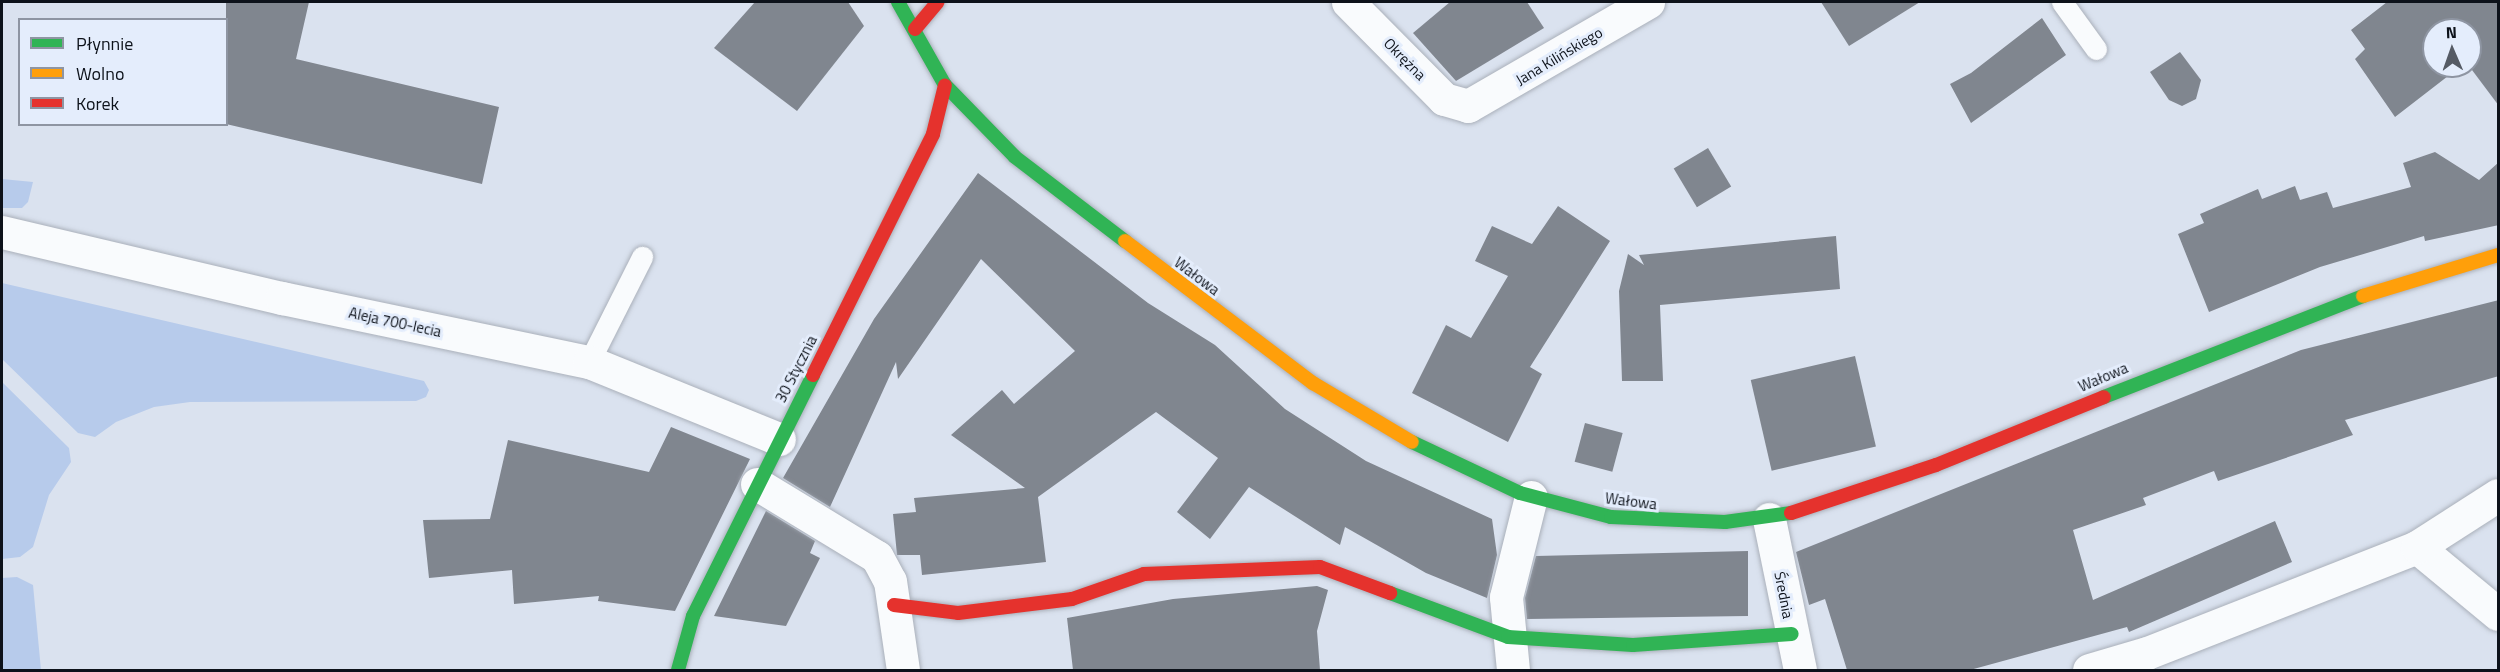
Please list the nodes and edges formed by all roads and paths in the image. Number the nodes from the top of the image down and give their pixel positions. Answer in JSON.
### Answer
{"nodes":[{"id":1,"x":898,"y":2,"type":"edge"},
{"id":2,"x":938,"y":2,"type":"edge"},
{"id":3,"x":1348,"y":2,"type":"edge"},
{"id":4,"x":1648,"y":2,"type":"edge"},
{"id":5,"x":2062,"y":2,"type":"edge"},
{"id":6,"x":915,"y":29,"type":"junction"},
{"id":7,"x":2096,"y":49,"type":"dead end"},
{"id":8,"x":945,"y":85,"type":"junction"},
{"id":9,"x":1468,"y":106,"type":"joint"},
{"id":10,"x":2,"y":232,"type":"edge"},
{"id":11,"x":2499,"y":255,"type":"edge"},
{"id":12,"x":642,"y":257,"type":"dead end"},
{"id":13,"x":589,"y":362,"type":"junction"},
{"id":14,"x":779,"y":439,"type":"junction"},
{"id":15,"x":757,"y":484,"type":"junction"},
{"id":16,"x":2499,"y":495,"type":"edge"},
{"id":17,"x":1531,"y":496,"type":"junction"},
{"id":18,"x":1769,"y":519,"type":"junction"},
{"id":19,"x":2417,"y":547,"type":"junction"},
{"id":20,"x":894,"y":605,"type":"junction"},
{"id":21,"x":2499,"y":614,"type":"edge"},
{"id":22,"x":1792,"y":634,"type":"junction"},
{"id":23,"x":1508,"y":637,"type":"junction"},
{"id":24,"x":678,"y":670,"type":"edge"},
{"id":25,"x":903,"y":670,"type":"edge"},
{"id":26,"x":1513,"y":670,"type":"edge"},
{"id":27,"x":1800,"y":670,"type":"edge"},
{"id":28,"x":2089,"y":670,"type":"edge"}],
"edges":[{"from":1,"to":6,"type":"street","name":"Wałowa"},
{"from":2,"to":6,"type":"street"},
{"from":3,"to":9,"type":"street","name":"Okrężna"},
{"from":4,"to":9,"type":"street","name":"Jana Kilińskiego"},
{"from":5,"to":7,"type":"lane"},
{"from":6,"to":8,"type":"street","name":"Wałowa"},
{"from":8,"to":14,"type":"street","name":"30 Stycznia"},
{"from":8,"to":17,"type":"street","name":"Wałowa"},
{"from":10,"to":13,"type":"street","name":"Aleja 700-lecia"},
{"from":11,"to":18,"type":"street","name":"Wałowa"},
{"from":12,"to":13,"type":"lane"},
{"from":13,"to":14,"type":"street","name":"Aleja 700-lecia"},
{"from":14,"to":15,"type":"street","name":"30 Stycznia"},
{"from":15,"to":20,"type":"street"},
{"from":15,"to":24,"type":"street","name":"30 Stycznia"},
{"from":16,"to":19,"type":"street"},
{"from":17,"to":18,"type":"street","name":"Wałowa"},
{"from":17,"to":23,"type":"street"},
{"from":18,"to":22,"type":"street","name":"Średnia"},
{"from":19,"to":21,"type":"street"},
{"from":19,"to":28,"type":"street"},
{"from":20,"to":23,"type":"street"},
{"from":20,"to":25,"type":"street"},
{"from":22,"to":23,"type":"street"},
{"from":22,"to":27,"type":"street","name":"Średnia"},
{"from":23,"to":26,"type":"street"}]}
